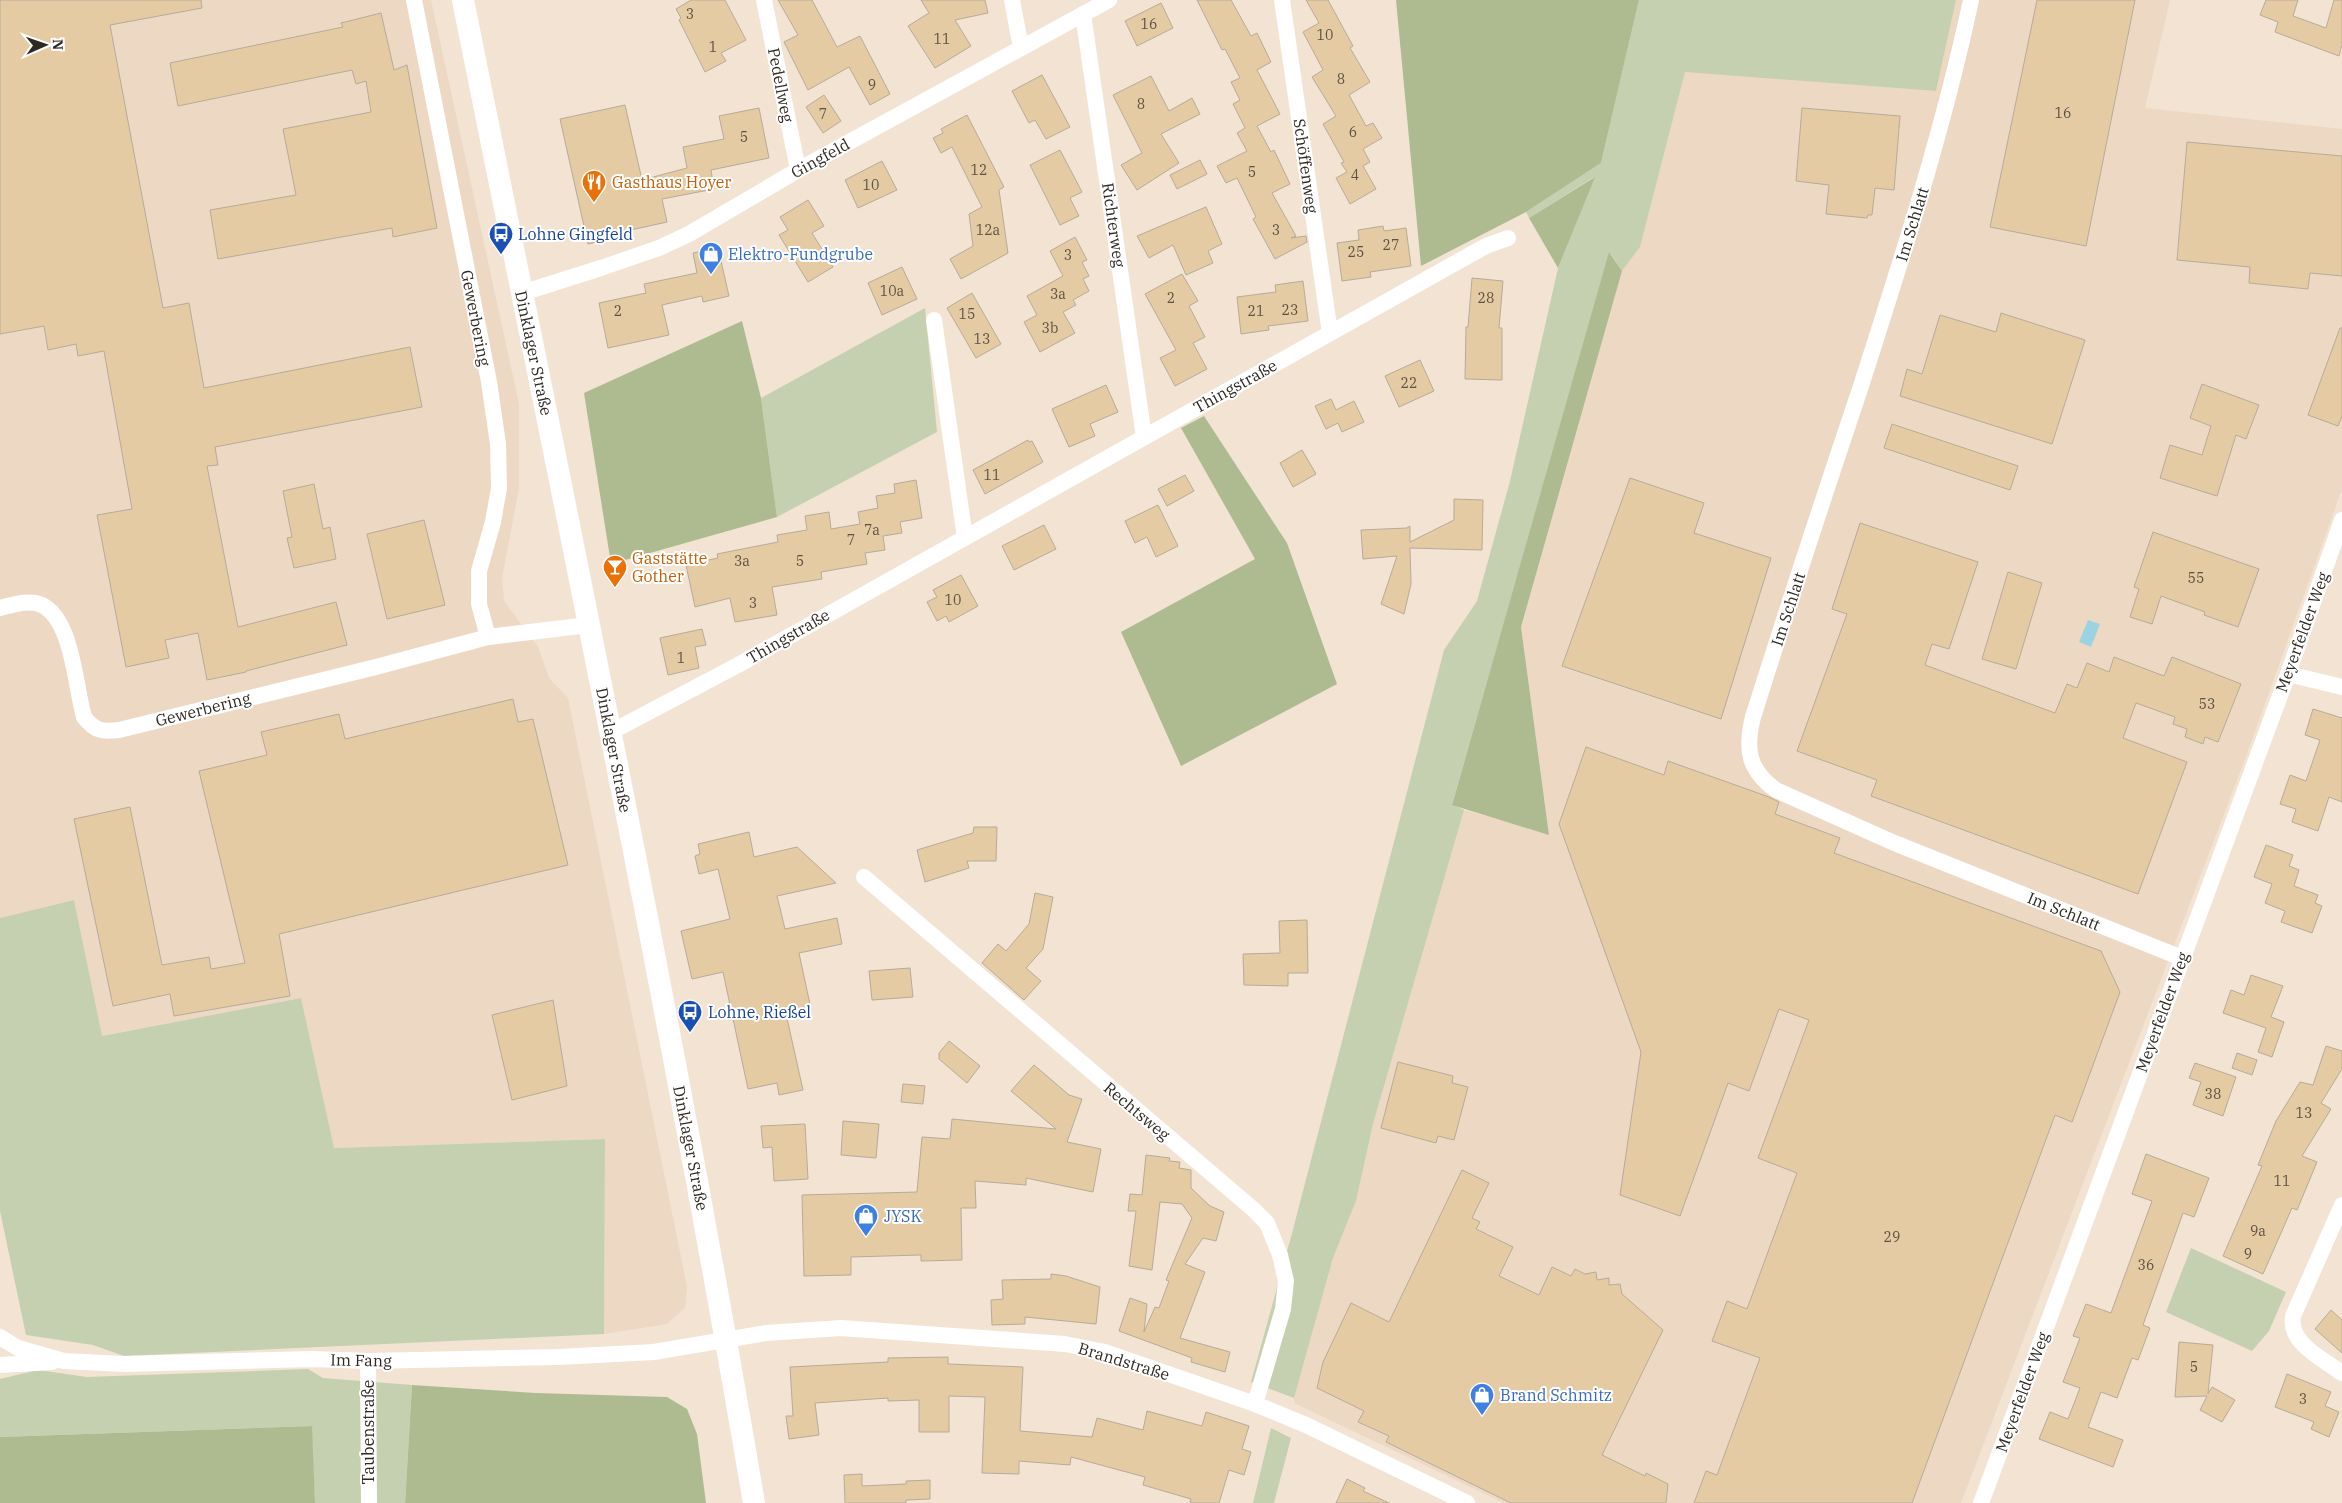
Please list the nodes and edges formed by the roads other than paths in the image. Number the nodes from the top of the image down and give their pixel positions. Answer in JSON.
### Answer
{"nodes":[{"id":1,"x":414,"y":0,"type":"edge"},
{"id":2,"x":463,"y":0,"type":"edge"},
{"id":3,"x":764,"y":0,"type":"edge"},
{"id":4,"x":1012,"y":0,"type":"edge"},
{"id":5,"x":1109,"y":0,"type":"edge"},
{"id":6,"x":1282,"y":0,"type":"edge"},
{"id":7,"x":1971,"y":0,"type":"edge"},
{"id":8,"x":1083,"y":14,"type":"junction"},
{"id":9,"x":1021,"y":48,"type":"junction"},
{"id":10,"x":798,"y":170,"type":"junction"},
{"id":11,"x":1508,"y":238,"type":"dead end"},
{"id":12,"x":522,"y":293,"type":"junction"},
{"id":13,"x":934,"y":320,"type":"dead end"},
{"id":14,"x":1330,"y":333,"type":"junction"},
{"id":15,"x":1144,"y":436,"type":"junction"},
{"id":16,"x":2342,"y":520,"type":"edge"},
{"id":17,"x":965,"y":538,"type":"junction"},
{"id":18,"x":0,"y":608,"type":"edge"},
{"id":19,"x":590,"y":625,"type":"junction"},
{"id":20,"x":488,"y":637,"type":"junction"},
{"id":21,"x":2288,"y":674,"type":"junction"},
{"id":22,"x":2342,"y":687,"type":"edge"},
{"id":23,"x":610,"y":732,"type":"junction"},
{"id":24,"x":864,"y":878,"type":"dead end"},
{"id":25,"x":2182,"y":958,"type":"junction"},
{"id":26,"x":2342,"y":1205,"type":"edge"},
{"id":27,"x":0,"y":1337,"type":"edge"},
{"id":28,"x":726,"y":1339,"type":"junction"},
{"id":29,"x":64,"y":1361,"type":"junction"},
{"id":30,"x":368,"y":1361,"type":"junction"},
{"id":31,"x":0,"y":1365,"type":"edge"},
{"id":32,"x":2342,"y":1373,"type":"edge"},
{"id":33,"x":1255,"y":1404,"type":"junction"},
{"id":34,"x":369,"y":1503,"type":"edge"},
{"id":35,"x":754,"y":1503,"type":"edge"},
{"id":36,"x":1467,"y":1503,"type":"edge"},
{"id":37,"x":1981,"y":1503,"type":"edge"}],
"edges":[{"from":1,"to":20,"type":"street","name":"Gewerbering"},
{"from":2,"to":12,"type":"main road","name":"Dinklager Straße"},
{"from":3,"to":10,"type":"street","name":"Pedellweg"},
{"from":4,"to":9,"type":"street"},
{"from":5,"to":8,"type":"street","name":"Gingfeld"},
{"from":6,"to":14,"type":"street","name":"Schöffenweg"},
{"from":7,"to":25,"type":"street","name":"Im Schlatt"},
{"from":8,"to":9,"type":"street","name":"Gingfeld"},
{"from":8,"to":15,"type":"street","name":"Richterweg"},
{"from":9,"to":10,"type":"street","name":"Gingfeld"},
{"from":10,"to":12,"type":"street","name":"Gingfeld"},
{"from":11,"to":14,"type":"street","name":"Thingstraße"},
{"from":12,"to":19,"type":"main road","name":"Dinklager Straße"},
{"from":13,"to":17,"type":"street"},
{"from":14,"to":15,"type":"street","name":"Thingstraße"},
{"from":15,"to":17,"type":"street","name":"Thingstraße"},
{"from":16,"to":21,"type":"street","name":"Meyerfelder Weg"},
{"from":17,"to":23,"type":"street","name":"Thingstraße"},
{"from":18,"to":20,"type":"street","name":"Gewerbering"},
{"from":19,"to":20,"type":"street","name":"Gewerbering"},
{"from":19,"to":23,"type":"main road","name":"Dinklager Straße"},
{"from":21,"to":22,"type":"street"},
{"from":21,"to":25,"type":"street","name":"Meyerfelder Weg"},
{"from":23,"to":28,"type":"main road","name":"Dinklager Straße"},
{"from":24,"to":33,"type":"street","name":"Rechtsweg"},
{"from":25,"to":37,"type":"street","name":"Meyerfelder Weg"},
{"from":26,"to":32,"type":"street"},
{"from":27,"to":29,"type":"street","name":"Im Fang"},
{"from":28,"to":30,"type":"street","name":"Im Fang"},
{"from":28,"to":33,"type":"street","name":"Brandstraße"},
{"from":28,"to":35,"type":"main road","name":"Dinklager Straße"},
{"from":29,"to":30,"type":"street","name":"Im Fang"},
{"from":29,"to":31,"type":"street"},
{"from":30,"to":34,"type":"street","name":"Taubenstraße"},
{"from":33,"to":36,"type":"street","name":"Brandstraße"}]}
